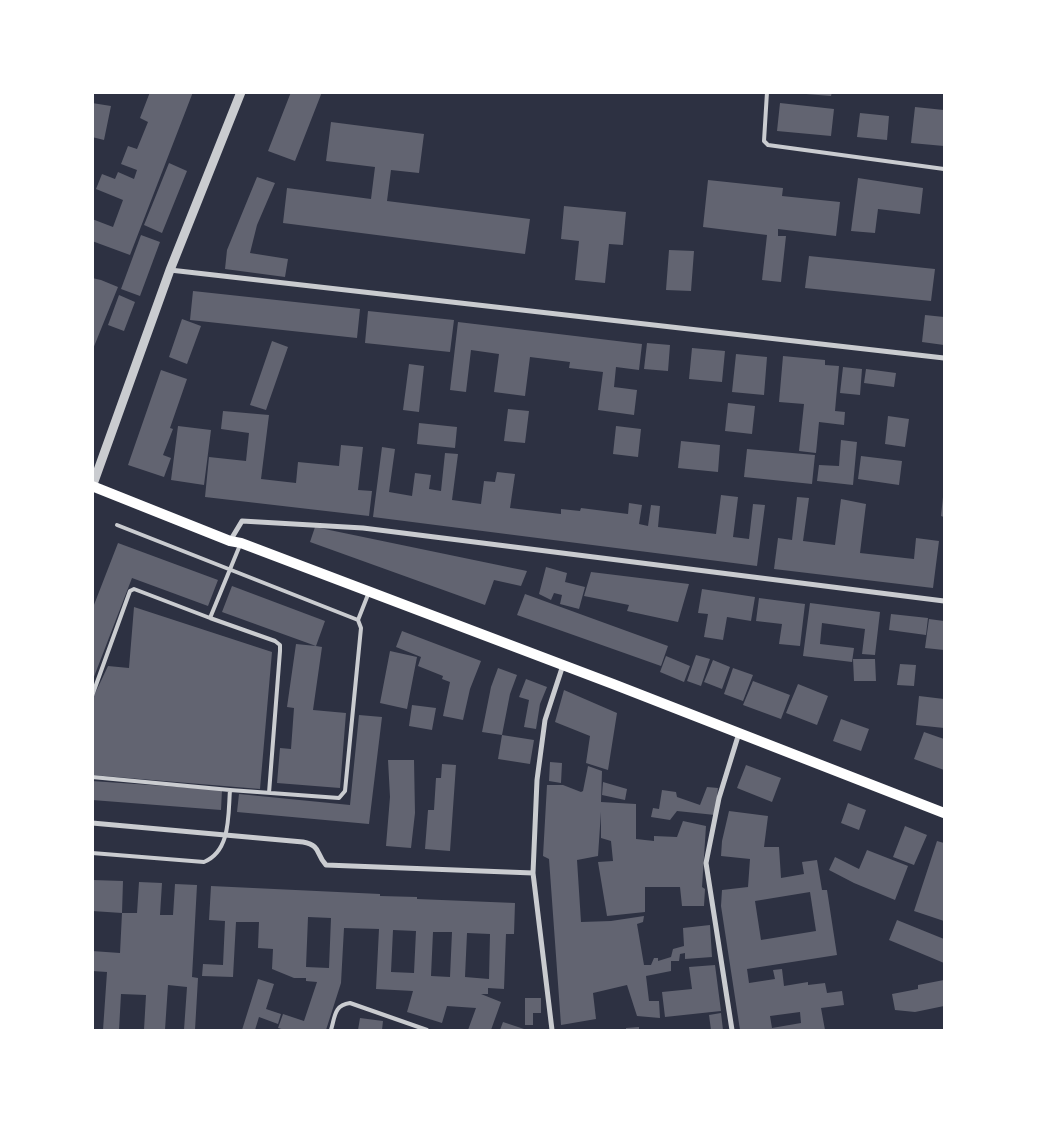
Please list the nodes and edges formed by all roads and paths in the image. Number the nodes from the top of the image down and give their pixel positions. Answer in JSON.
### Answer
{"nodes":[{"id":1,"x":241,"y":92,"type":"edge"},
{"id":2,"x":767,"y":92,"type":"edge"},
{"id":3,"x":944,"y":168,"type":"edge"},
{"id":4,"x":170,"y":270,"type":"junction"},
{"id":5,"x":944,"y":358,"type":"edge"},
{"id":6,"x":93,"y":487,"type":"edge"},
{"id":7,"x":117,"y":525,"type":"dead end"},
{"id":8,"x":235,"y":542,"type":"junction"},
{"id":9,"x":230,"y":568,"type":"junction"},
{"id":10,"x":369,"y":592,"type":"junction"},
{"id":11,"x":944,"y":601,"type":"edge"},
{"id":12,"x":210,"y":618,"type":"junction"},
{"id":13,"x":358,"y":620,"type":"junction"},
{"id":14,"x":563,"y":665,"type":"junction"},
{"id":15,"x":92,"y":696,"type":"edge"},
{"id":16,"x":739,"y":733,"type":"junction"},
{"id":17,"x":92,"y":777,"type":"edge"},
{"id":18,"x":230,"y":790,"type":"junction"},
{"id":19,"x":269,"y":793,"type":"junction"},
{"id":20,"x":944,"y":813,"type":"edge"},
{"id":21,"x":92,"y":823,"type":"edge"},
{"id":22,"x":225,"y":836,"type":"junction"},
{"id":23,"x":92,"y":853,"type":"edge"},
{"id":24,"x":534,"y":872,"type":"junction"},
{"id":25,"x":330,"y":1030,"type":"edge"},
{"id":26,"x":427,"y":1030,"type":"edge"},
{"id":27,"x":552,"y":1030,"type":"edge"},
{"id":28,"x":732,"y":1030,"type":"edge"}],
"edges":[{"from":1,"to":4,"type":"street"},
{"from":2,"to":3,"type":"lane"},
{"from":4,"to":5,"type":"street"},
{"from":4,"to":6,"type":"street"},
{"from":6,"to":8,"type":"main road"},
{"from":7,"to":9,"type":"lane"},
{"from":8,"to":9,"type":"lane"},
{"from":8,"to":10,"type":"main road"},
{"from":8,"to":11,"type":"street"},
{"from":9,"to":12,"type":"lane"},
{"from":9,"to":13,"type":"lane"},
{"from":10,"to":13,"type":"lane"},
{"from":10,"to":14,"type":"main road"},
{"from":12,"to":15,"type":"lane"},
{"from":12,"to":19,"type":"lane"},
{"from":13,"to":19,"type":"lane"},
{"from":14,"to":16,"type":"main road"},
{"from":14,"to":24,"type":"street"},
{"from":16,"to":20,"type":"main road"},
{"from":16,"to":28,"type":"street"},
{"from":17,"to":18,"type":"lane"},
{"from":18,"to":19,"type":"lane"},
{"from":18,"to":22,"type":"lane"},
{"from":21,"to":22,"type":"street"},
{"from":22,"to":23,"type":"lane"},
{"from":22,"to":24,"type":"street"},
{"from":24,"to":27,"type":"street"},
{"from":25,"to":26,"type":"lane"}]}
